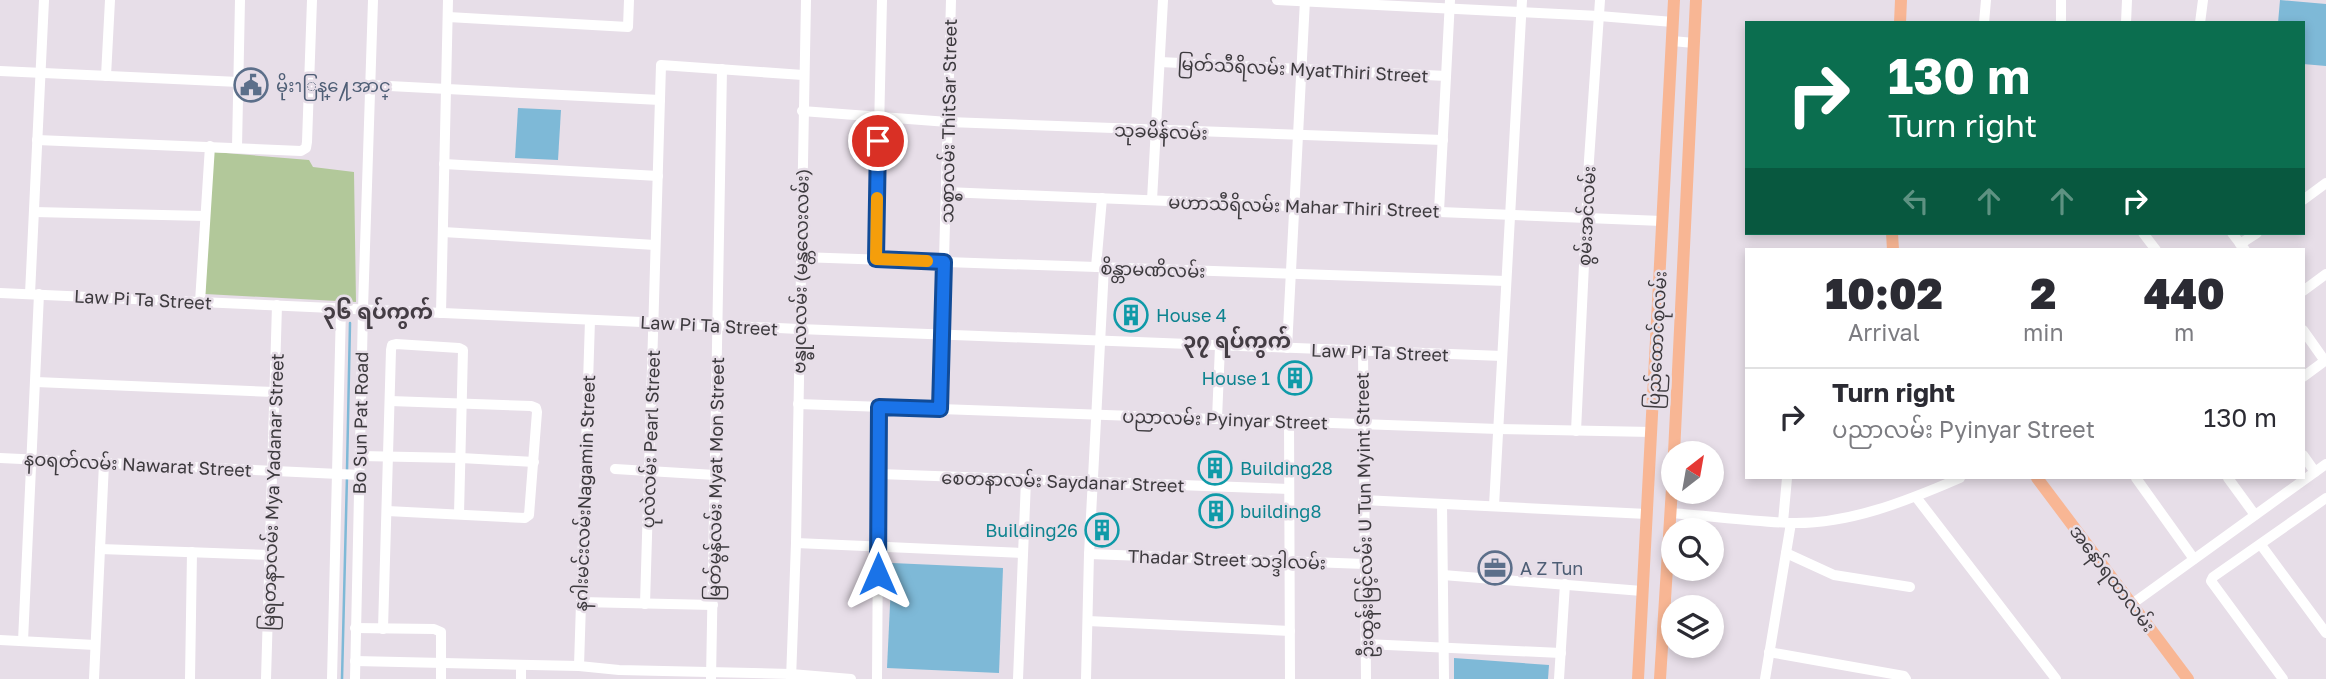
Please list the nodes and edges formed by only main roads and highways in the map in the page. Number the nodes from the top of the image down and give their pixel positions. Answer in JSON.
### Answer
{"nodes":[{"id":1,"x":1674,"y":0,"type":"edge"},
{"id":2,"x":1696,"y":0,"type":"edge"},
{"id":3,"x":1901,"y":0,"type":"edge"},
{"id":4,"x":1900,"y":21,"type":"edge"},
{"id":5,"x":1653,"y":408,"type":"junction"},
{"id":6,"x":1676,"y":409,"type":"junction"},
{"id":7,"x":1675,"y":441,"type":"edge"},
{"id":8,"x":2038,"y":479,"type":"edge"},
{"id":9,"x":1671,"y":504,"type":"edge"},
{"id":10,"x":1638,"y":679,"type":"edge"},
{"id":11,"x":1660,"y":679,"type":"edge"},
{"id":12,"x":2188,"y":679,"type":"edge"}],
"edges":[{"from":1,"to":5,"type":"main road","name":"ပြည်ထောင်စုလမ်း"},
{"from":2,"to":6,"type":"main road","name":"ပြည်ထောင်စုလမ်း"},
{"from":3,"to":4,"type":"main road"},
{"from":5,"to":6,"type":"main road"},
{"from":5,"to":10,"type":"main road","name":"ပြည်ထောင်စုလမ်း"},
{"from":6,"to":7,"type":"main road","name":"ပြည်ထောင်စုလမ်း"},
{"from":8,"to":12,"type":"main road","name":"အနော်ရထာလမ်း"},
{"from":9,"to":11,"type":"main road"}]}
